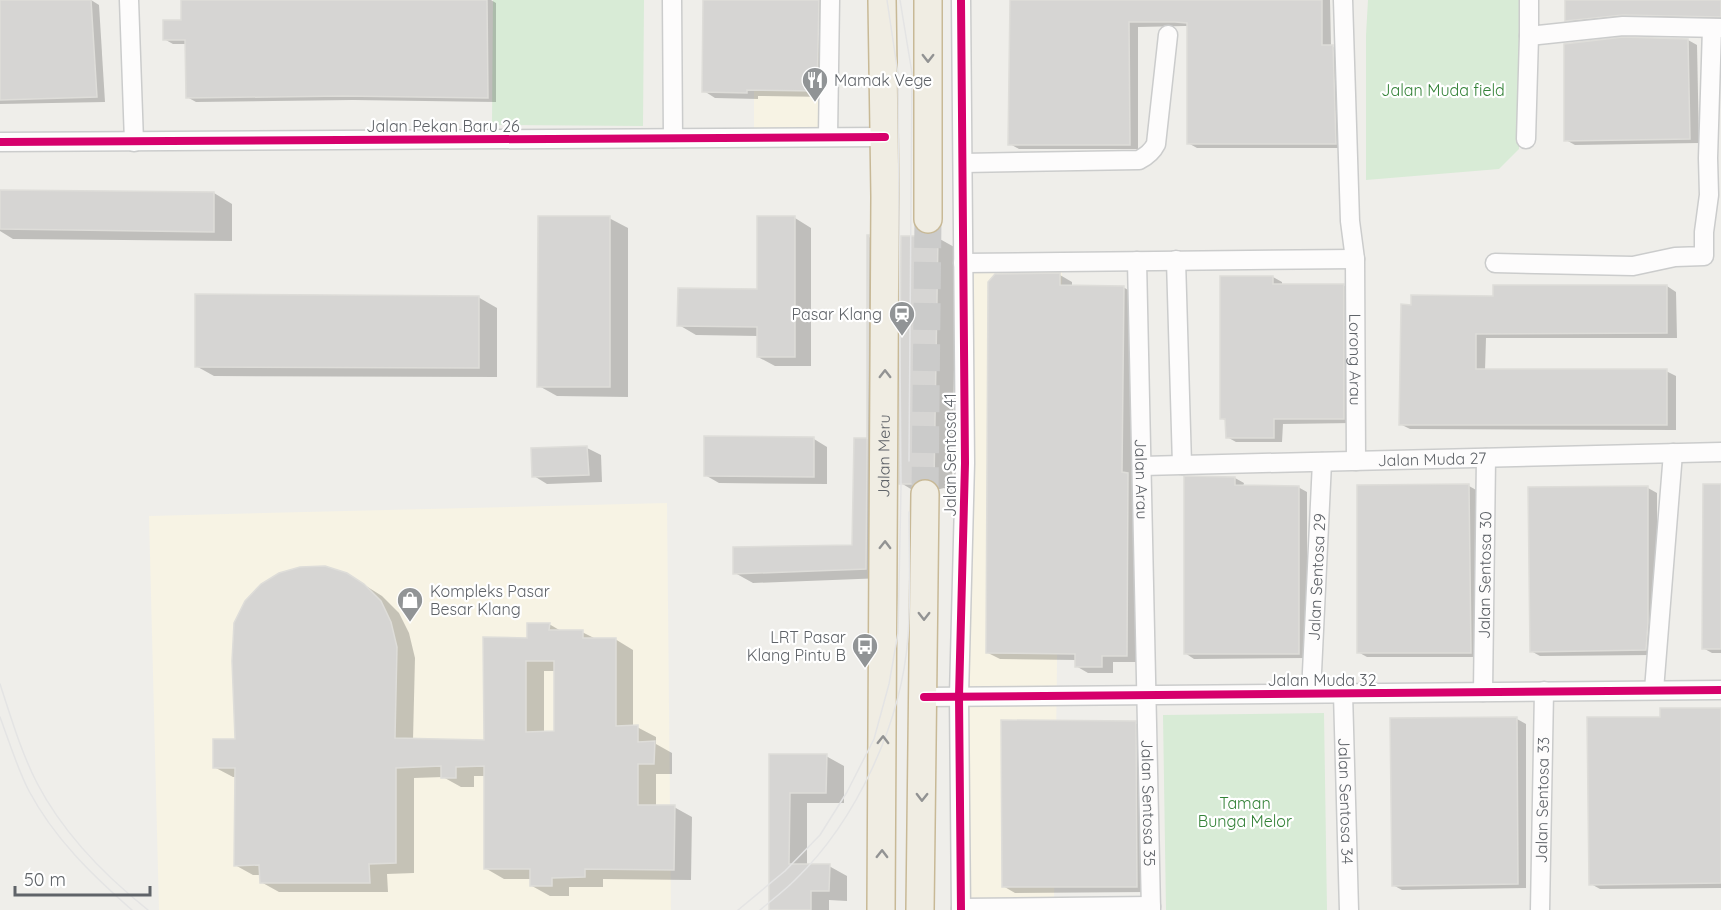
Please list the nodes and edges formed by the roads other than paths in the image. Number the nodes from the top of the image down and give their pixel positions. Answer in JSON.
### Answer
{"nodes":[{"id":1,"x":129,"y":0,"type":"edge"},
{"id":2,"x":672,"y":0,"type":"edge"},
{"id":3,"x":830,"y":0,"type":"edge"},
{"id":4,"x":882,"y":0,"type":"edge"},
{"id":5,"x":928,"y":0,"type":"edge"},
{"id":6,"x":961,"y":0,"type":"edge"},
{"id":7,"x":1343,"y":0,"type":"edge"},
{"id":8,"x":1529,"y":0,"type":"edge"},
{"id":9,"x":1717,"y":28,"type":"edge"},
{"id":10,"x":1168,"y":35,"type":"dead end"},
{"id":11,"x":1529,"y":36,"type":"junction"},
{"id":12,"x":828,"y":136,"type":"junction"},
{"id":13,"x":885,"y":137,"type":"junction"},
{"id":14,"x":674,"y":138,"type":"junction"},
{"id":15,"x":1527,"y":139,"type":"dead end"},
{"id":16,"x":134,"y":141,"type":"junction"},
{"id":17,"x":0,"y":142,"type":"edge"},
{"id":18,"x":963,"y":163,"type":"junction"},
{"id":19,"x":928,"y":219,"type":"tunnel mouth"},
{"id":20,"x":1713,"y":256,"type":"edge"},
{"id":21,"x":1355,"y":259,"type":"junction"},
{"id":22,"x":1137,"y":261,"type":"junction"},
{"id":23,"x":1176,"y":261,"type":"junction"},
{"id":24,"x":963,"y":263,"type":"junction"},
{"id":25,"x":1495,"y":263,"type":"dead end"},
{"id":26,"x":1721,"y":452,"type":"edge"},
{"id":27,"x":1673,"y":453,"type":"junction"},
{"id":28,"x":1486,"y":458,"type":"junction"},
{"id":29,"x":1356,"y":461,"type":"junction"},
{"id":30,"x":1322,"y":462,"type":"junction"},
{"id":31,"x":1182,"y":465,"type":"junction"},
{"id":32,"x":1142,"y":466,"type":"junction"},
{"id":33,"x":925,"y":494,"type":"tunnel mouth"},
{"id":34,"x":1654,"y":690,"type":"junction"},
{"id":35,"x":1721,"y":690,"type":"edge"},
{"id":36,"x":1544,"y":691,"type":"junction"},
{"id":37,"x":1483,"y":692,"type":"junction"},
{"id":38,"x":1311,"y":693,"type":"junction"},
{"id":39,"x":1343,"y":693,"type":"junction"},
{"id":40,"x":1147,"y":694,"type":"junction"},
{"id":41,"x":924,"y":696,"type":"junction"},
{"id":42,"x":959,"y":696,"type":"junction"},
{"id":43,"x":1151,"y":908,"type":"edge"},
{"id":44,"x":961,"y":909,"type":"edge"},
{"id":45,"x":881,"y":910,"type":"edge"},
{"id":46,"x":920,"y":910,"type":"edge"},
{"id":47,"x":1349,"y":910,"type":"edge"},
{"id":48,"x":1540,"y":910,"type":"edge"}],
"edges":[{"from":1,"to":16,"type":"street"},
{"from":2,"to":14,"type":"street"},
{"from":3,"to":12,"type":"street"},
{"from":4,"to":13,"type":"highway","name":"Jalan Meru"},
{"from":5,"to":19,"type":"highway","one_way":true},
{"from":6,"to":18,"type":"street","name":"Jalan Sentosa 41"},
{"from":7,"to":21,"type":"street","name":"Lorong Arau"},
{"from":8,"to":11,"type":"street"},
{"from":9,"to":11,"type":"street"},
{"from":9,"to":20,"type":"street"},
{"from":10,"to":18,"type":"street"},
{"from":11,"to":15,"type":"street"},
{"from":12,"to":13,"type":"street","name":"Jalan Pekan Baru 26"},
{"from":12,"to":14,"type":"street","name":"Jalan Pekan Baru 26"},
{"from":45,"to":13,"type":"highway","name":"Jalan Meru","one_way":true},
{"from":14,"to":16,"type":"street","name":"Jalan Pekan Baru 26"},
{"from":16,"to":17,"type":"street","name":"Jalan Pekan Baru 26"},
{"from":18,"to":24,"type":"street","name":"Jalan Sentosa 41"},
{"from":20,"to":25,"type":"street"},
{"from":21,"to":23,"type":"street"},
{"from":21,"to":29,"type":"street","name":"Lorong Arau"},
{"from":22,"to":23,"type":"street"},
{"from":22,"to":24,"type":"street"},
{"from":22,"to":32,"type":"street","name":"Jalan Arau"},
{"from":23,"to":31,"type":"street"},
{"from":24,"to":42,"type":"street","name":"Jalan Sentosa 41"},
{"from":26,"to":27,"type":"street","name":"Jalan Muda 27"},
{"from":27,"to":28,"type":"street","name":"Jalan Muda 27"},
{"from":27,"to":34,"type":"street"},
{"from":28,"to":29,"type":"street","name":"Jalan Muda 27"},
{"from":28,"to":37,"type":"street","name":"Jalan Sentosa 30"},
{"from":29,"to":30,"type":"street","name":"Jalan Muda 27"},
{"from":30,"to":31,"type":"street","name":"Jalan Muda 27"},
{"from":30,"to":38,"type":"street","name":"Jalan Sentosa 29"},
{"from":31,"to":32,"type":"street","name":"Jalan Muda 27"},
{"from":32,"to":40,"type":"street","name":"Jalan Arau"},
{"from":33,"to":41,"type":"highway","one_way":true},
{"from":34,"to":35,"type":"street","name":"Jalan Muda 32"},
{"from":34,"to":36,"type":"street","name":"Jalan Muda 32"},
{"from":36,"to":37,"type":"street","name":"Jalan Muda 32"},
{"from":36,"to":48,"type":"street","name":"Jalan Sentosa 33"},
{"from":37,"to":39,"type":"street","name":"Jalan Muda 32"},
{"from":38,"to":39,"type":"street","name":"Jalan Muda 32"},
{"from":38,"to":40,"type":"street","name":"Jalan Muda 32"},
{"from":39,"to":47,"type":"street","name":"Jalan Sentosa 34"},
{"from":40,"to":42,"type":"street","name":"Jalan Muda 32"},
{"from":40,"to":43,"type":"street","name":"Jalan Sentosa 35"},
{"from":41,"to":42,"type":"street","name":"Jalan Muda 32"},
{"from":41,"to":46,"type":"highway","one_way":true},
{"from":42,"to":44,"type":"street","name":"Jalan Sentosa 41"},
{"from":43,"to":44,"type":"street"}]}
